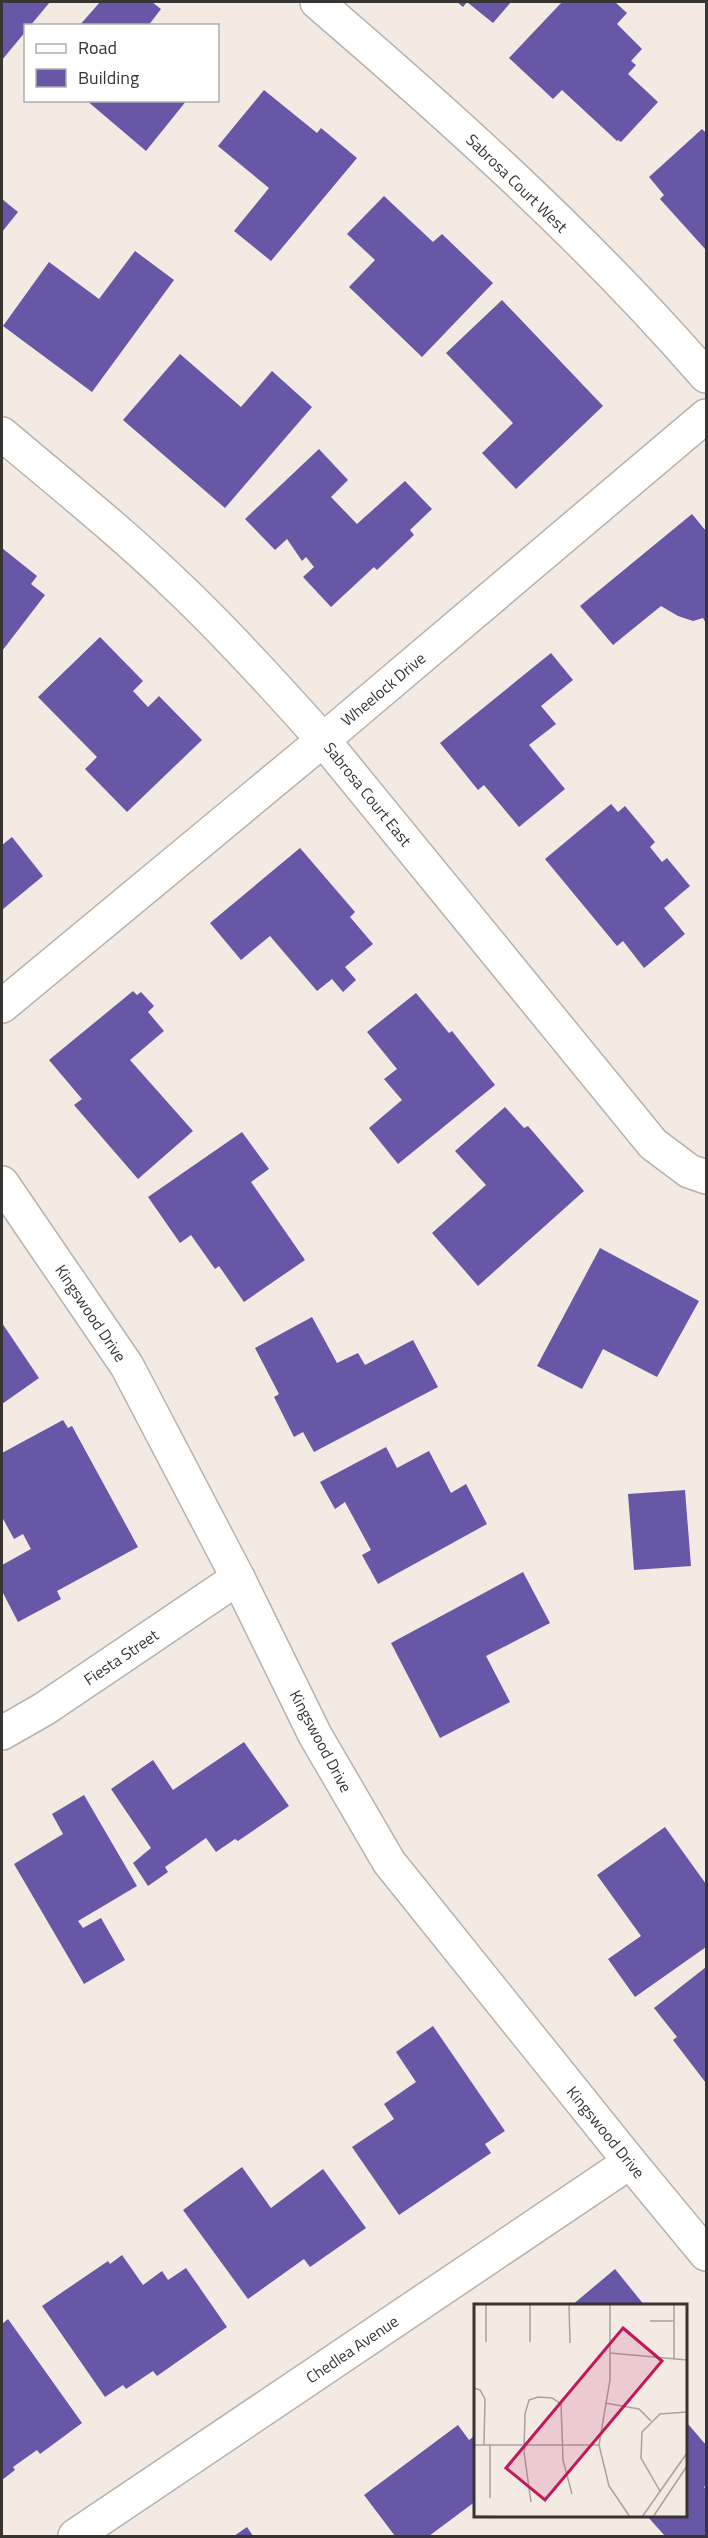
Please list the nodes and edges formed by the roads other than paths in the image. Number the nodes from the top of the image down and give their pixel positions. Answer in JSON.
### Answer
{"nodes":[{"id":1,"x":317,"y":2,"type":"edge"},
{"id":2,"x":706,"y":376,"type":"edge"},
{"id":3,"x":706,"y":416,"type":"edge"},
{"id":4,"x":2,"y":434,"type":"edge"},
{"id":5,"x":323,"y":740,"type":"junction"},
{"id":6,"x":2,"y":1006,"type":"edge"},
{"id":7,"x":706,"y":1177,"type":"edge"},
{"id":8,"x":2,"y":1183,"type":"edge"},
{"id":9,"x":238,"y":1578,"type":"junction"},
{"id":10,"x":2,"y":1733,"type":"edge"},
{"id":11,"x":630,"y":2162,"type":"junction"},
{"id":12,"x":706,"y":2254,"type":"edge"},
{"id":13,"x":75,"y":2536,"type":"edge"}],
"edges":[{"from":1,"to":2,"type":"street","name":"Sabrosa Court West"},
{"from":3,"to":5,"type":"street","name":"Wheelock Drive"},
{"from":4,"to":5,"type":"street","name":"Sabrosa Court East"},
{"from":5,"to":6,"type":"street","name":"Wheelock Drive"},
{"from":5,"to":7,"type":"street","name":"Sabrosa Court East"},
{"from":8,"to":9,"type":"street","name":"Kingswood Drive"},
{"from":9,"to":10,"type":"street","name":"Fiesta Street"},
{"from":9,"to":11,"type":"street","name":"Kingswood Drive"},
{"from":11,"to":12,"type":"street","name":"Kingswood Drive"},
{"from":11,"to":13,"type":"street","name":"Chedlea Avenue"}]}
